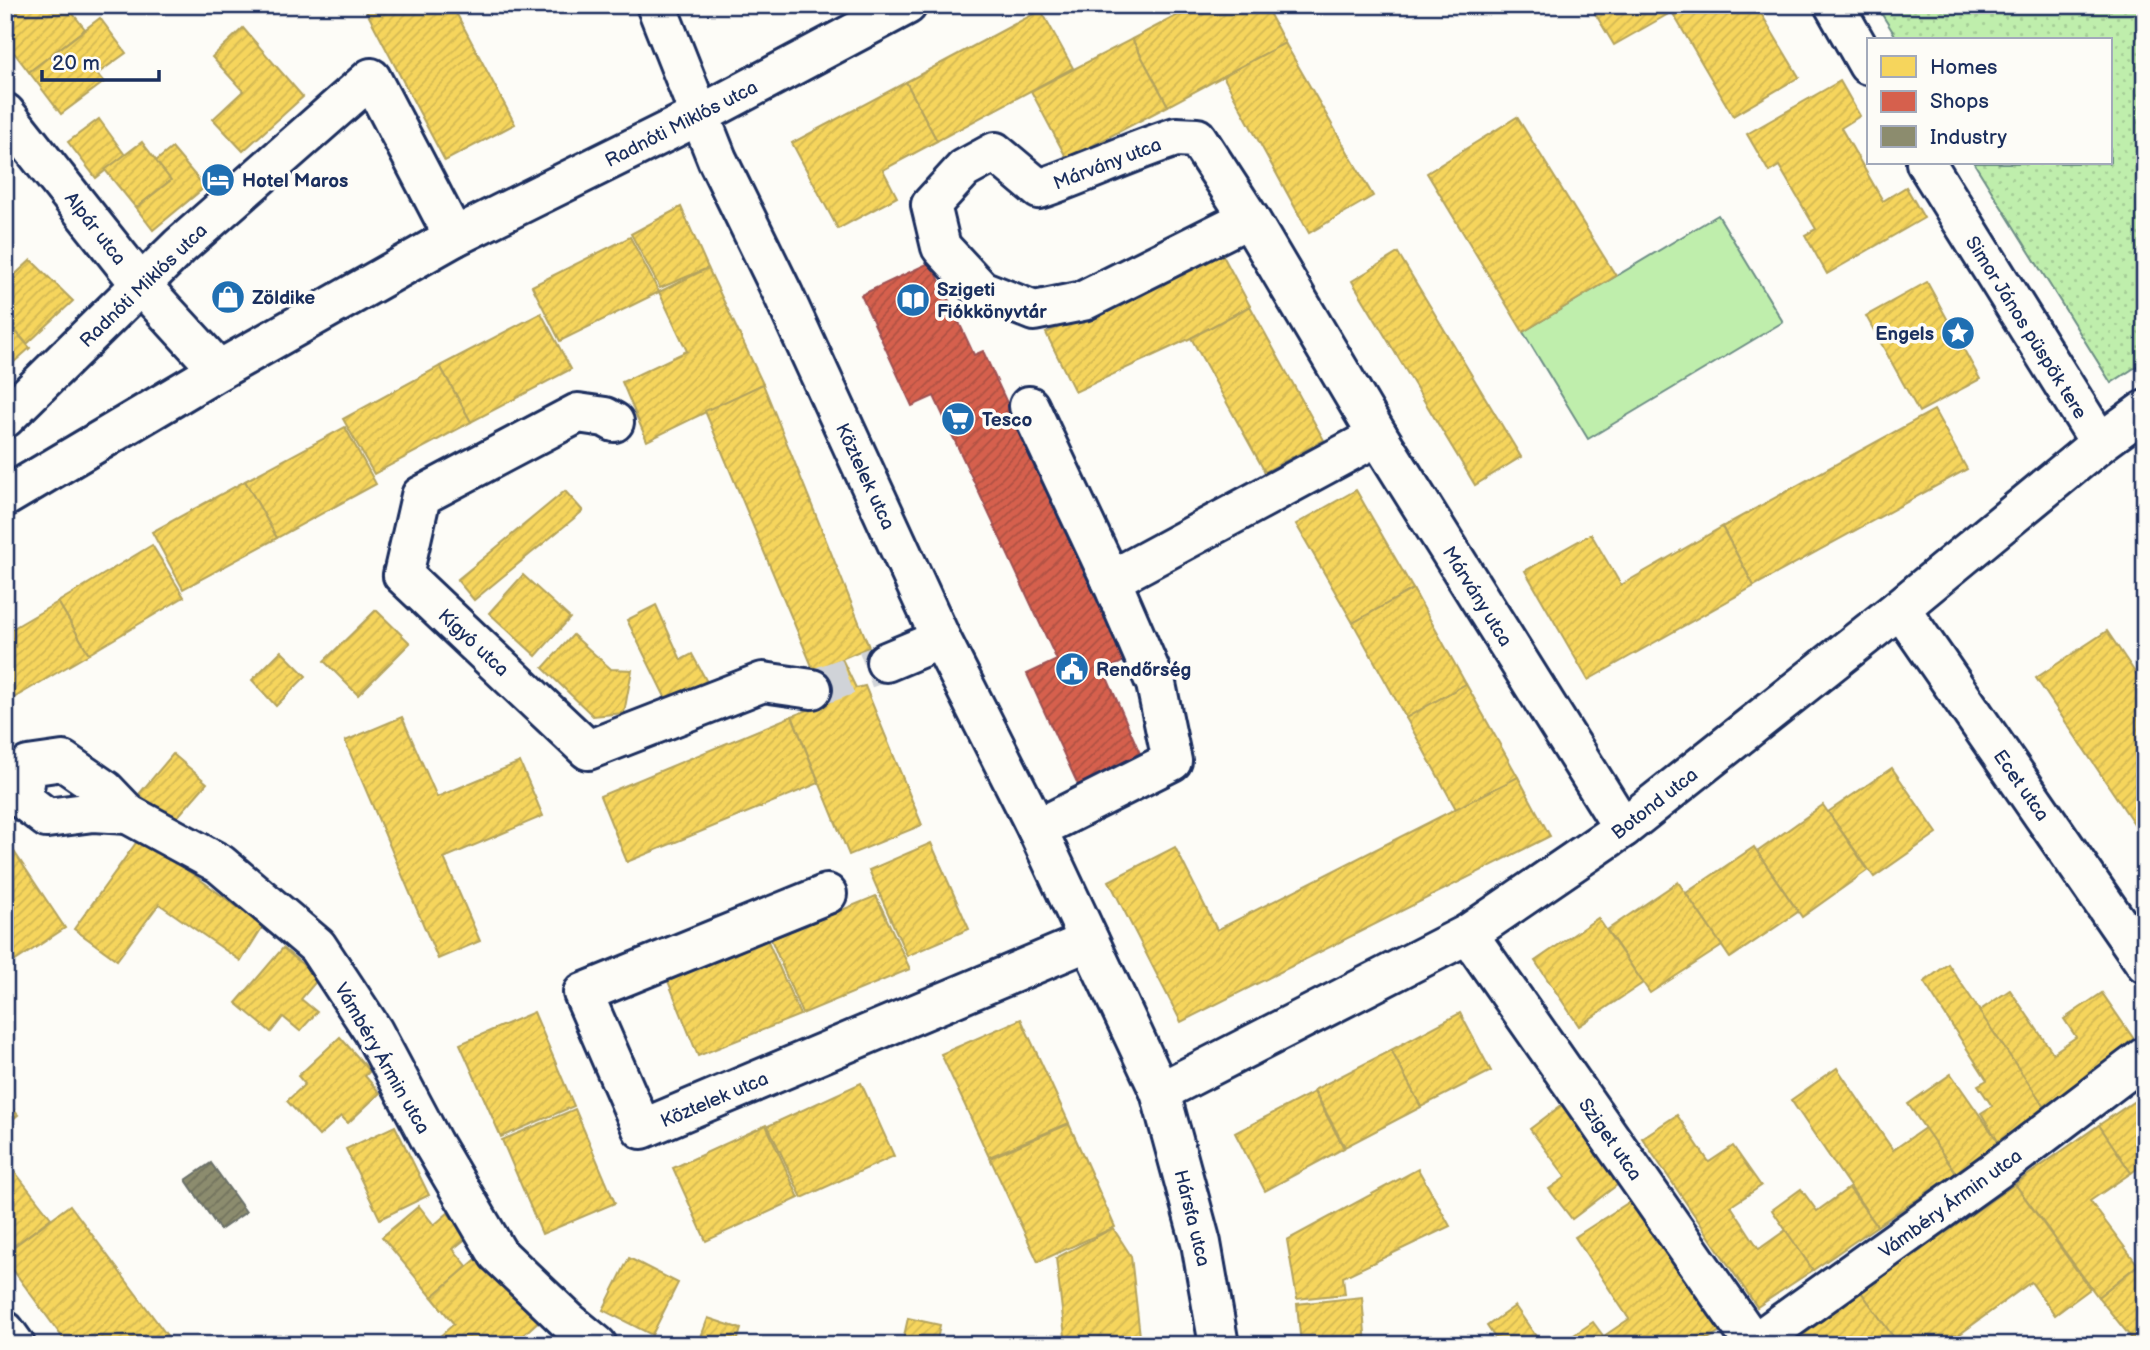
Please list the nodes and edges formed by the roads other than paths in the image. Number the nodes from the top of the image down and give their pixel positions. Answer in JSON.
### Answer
{"nodes":[{"id":1,"x":656,"y":5,"type":"edge"},
{"id":2,"x":907,"y":5,"type":"edge"},
{"id":3,"x":1834,"y":5,"type":"edge"},
{"id":4,"x":1867,"y":63,"type":"edge"},
{"id":5,"x":5,"y":113,"type":"edge"},
{"id":6,"x":698,"y":116,"type":"junction"},
{"id":7,"x":1927,"y":164,"type":"edge"},
{"id":8,"x":1249,"y":218,"type":"junction"},
{"id":9,"x":454,"y":237,"type":"junction"},
{"id":10,"x":142,"y":286,"type":"junction"},
{"id":11,"x":219,"y":370,"type":"junction"},
{"id":12,"x":1029,"y":406,"type":"dead end"},
{"id":13,"x":2145,"y":410,"type":"edge"},
{"id":14,"x":5,"y":418,"type":"edge"},
{"id":15,"x":614,"y":422,"type":"dead end"},
{"id":16,"x":1378,"y":436,"type":"junction"},
{"id":17,"x":2100,"y":443,"type":"junction"},
{"id":18,"x":5,"y":497,"type":"edge"},
{"id":19,"x":1111,"y":580,"type":"junction"},
{"id":20,"x":1900,"y":608,"type":"junction"},
{"id":21,"x":941,"y":639,"type":"junction"},
{"id":22,"x":886,"y":662,"type":"tunnel mouth"},
{"id":23,"x":812,"y":689,"type":"tunnel mouth"},
{"id":24,"x":128,"y":814,"type":"dead end"},
{"id":25,"x":1623,"y":828,"type":"junction"},
{"id":26,"x":1037,"y":829,"type":"junction"},
{"id":27,"x":828,"y":894,"type":"dead end"},
{"id":28,"x":1468,"y":934,"type":"junction"},
{"id":29,"x":1089,"y":942,"type":"junction"},
{"id":30,"x":2145,"y":963,"type":"edge"},
{"id":31,"x":2145,"y":1058,"type":"edge"},
{"id":32,"x":1160,"y":1092,"type":"junction"},
{"id":33,"x":5,"y":1331,"type":"edge"},
{"id":34,"x":1753,"y":1344,"type":"edge"},
{"id":35,"x":15,"y":1345,"type":"edge"},
{"id":36,"x":597,"y":1345,"type":"edge"},
{"id":37,"x":1219,"y":1345,"type":"edge"}],
"edges":[{"from":1,"to":6,"type":"street","name":"Köztelek utca"},
{"from":2,"to":6,"type":"street","name":"Radnóti Miklós utca"},
{"from":3,"to":4,"type":"street"},
{"from":5,"to":10,"type":"street","name":"Alpár utca"},
{"from":6,"to":9,"type":"street","name":"Radnóti Miklós utca"},
{"from":6,"to":21,"type":"street","name":"Köztelek utca"},
{"from":7,"to":17,"type":"street","name":"Simor János püspök tere"},
{"from":8,"to":8,"type":"street","name":"Márvány utca"},
{"from":8,"to":16,"type":"street","name":"Márvány utca"},
{"from":9,"to":10,"type":"street","name":"Radnóti Miklós utca"},
{"from":9,"to":11,"type":"street","name":"Radnóti Miklós utca"},
{"from":10,"to":11,"type":"street","name":"Alpár utca"},
{"from":10,"to":14,"type":"street","name":"Radnóti Miklós utca"},
{"from":11,"to":18,"type":"street","name":"Radnóti Miklós utca"},
{"from":12,"to":19,"type":"street"},
{"from":13,"to":17,"type":"street"},
{"from":15,"to":23,"type":"street","name":"Kígyó utca"},
{"from":16,"to":19,"type":"street"},
{"from":16,"to":25,"type":"street","name":"Márvány utca"},
{"from":17,"to":20,"type":"street","name":"Botond utca"},
{"from":19,"to":26,"type":"street"},
{"from":20,"to":25,"type":"street","name":"Botond utca"},
{"from":20,"to":30,"type":"street","name":"Ecet utca"},
{"from":21,"to":22,"type":"street"},
{"from":21,"to":26,"type":"street","name":"Köztelek utca"},
{"from":24,"to":36,"type":"street","name":"Vámbéry Ármin utca"},
{"from":25,"to":28,"type":"street","name":"Botond utca"},
{"from":26,"to":29,"type":"street","name":"Köztelek utca"},
{"from":27,"to":29,"type":"street","name":"Köztelek utca"},
{"from":28,"to":32,"type":"street","name":"Botond utca"},
{"from":28,"to":34,"type":"street","name":"Sziget utca"},
{"from":29,"to":32,"type":"street","name":"Köztelek utca"},
{"from":31,"to":34,"type":"street","name":"Vámbéry Ármin utca"},
{"from":32,"to":37,"type":"street","name":"Hársfa utca"},
{"from":33,"to":35,"type":"street"}]}
